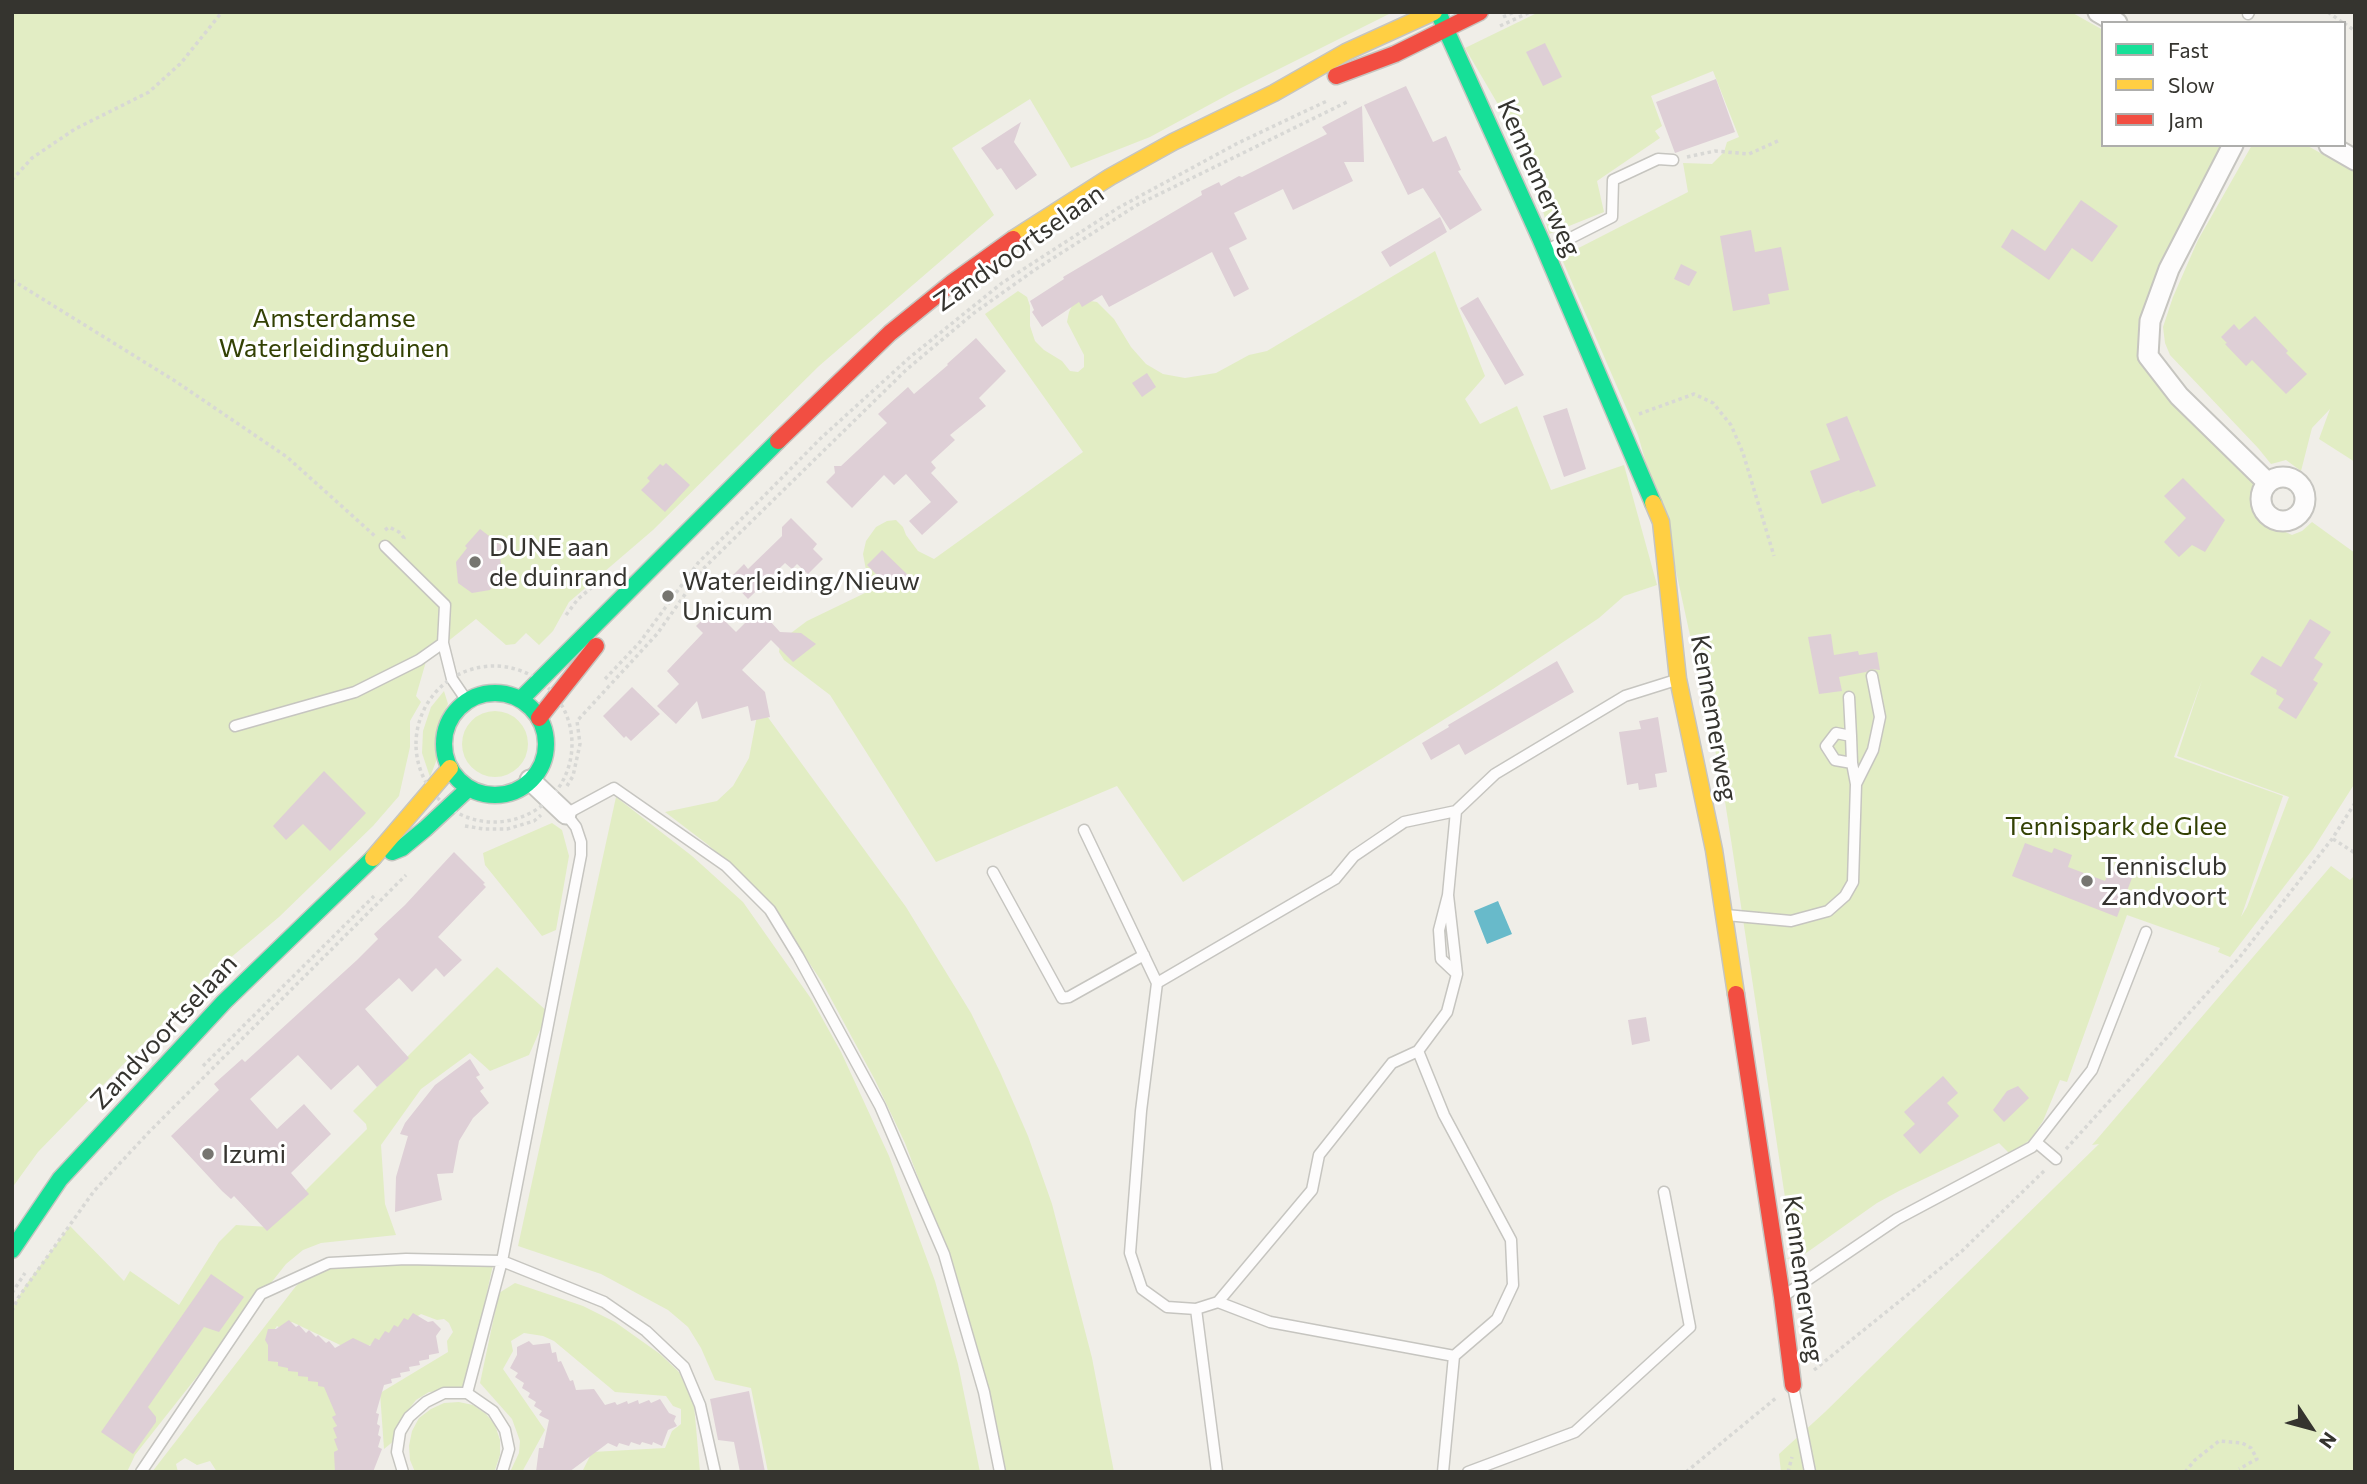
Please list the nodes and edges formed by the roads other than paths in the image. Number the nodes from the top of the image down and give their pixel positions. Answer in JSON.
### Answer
{"nodes":[{"id":1,"x":1436,"y":12,"type":"edge"},
{"id":2,"x":1480,"y":12,"type":"edge"},
{"id":3,"x":2098,"y":12,"type":"edge"},
{"id":4,"x":2114,"y":21,"type":"edge"},
{"id":5,"x":1445,"y":29,"type":"junction"},
{"id":6,"x":1275,"y":93,"type":"junction"},
{"id":7,"x":2232,"y":147,"type":"edge"},
{"id":8,"x":2332,"y":147,"type":"edge"},
{"id":9,"x":1673,"y":160,"type":"road end"},
{"id":10,"x":2355,"y":160,"type":"edge"},
{"id":11,"x":1545,"y":250,"type":"junction"},
{"id":12,"x":2267,"y":482,"type":"dead end"},
{"id":13,"x":385,"y":546,"type":"road end"},
{"id":14,"x":672,"y":546,"type":"junction"},
{"id":15,"x":443,"y":643,"type":"junction"},
{"id":16,"x":1872,"y":676,"type":"dead end"},
{"id":17,"x":1678,"y":679,"type":"junction"},
{"id":18,"x":1849,"y":697,"type":"dead end"},
{"id":19,"x":521,"y":699,"type":"junction"},
{"id":20,"x":467,"y":701,"type":"junction"},
{"id":21,"x":539,"y":718,"type":"junction"},
{"id":22,"x":235,"y":726,"type":"dead end"},
{"id":23,"x":1851,"y":736,"type":"junction"},
{"id":24,"x":1852,"y":763,"type":"junction"},
{"id":25,"x":450,"y":768,"type":"junction"},
{"id":26,"x":530,"y":780,"type":"junction"},
{"id":27,"x":1856,"y":783,"type":"junction"},
{"id":28,"x":469,"y":788,"type":"junction"},
{"id":29,"x":561,"y":809,"type":"junction"},
{"id":30,"x":1456,"y":811,"type":"junction"},
{"id":31,"x":1084,"y":830,"type":"dead end"},
{"id":32,"x":370,"y":862,"type":"junction"},
{"id":33,"x":993,"y":872,"type":"dead end"},
{"id":34,"x":1724,"y":915,"type":"junction"},
{"id":35,"x":2146,"y":932,"type":"dead end"},
{"id":36,"x":1144,"y":955,"type":"junction"},
{"id":37,"x":1157,"y":983,"type":"junction"},
{"id":38,"x":1418,"y":1051,"type":"junction"},
{"id":39,"x":2036,"y":1142,"type":"junction"},
{"id":40,"x":2056,"y":1159,"type":"dead end"},
{"id":41,"x":1664,"y":1192,"type":"dead end"},
{"id":42,"x":12,"y":1250,"type":"edge"},
{"id":43,"x":502,"y":1261,"type":"junction"},
{"id":44,"x":1782,"y":1297,"type":"junction"},
{"id":45,"x":1218,"y":1302,"type":"junction"},
{"id":46,"x":1196,"y":1309,"type":"junction"},
{"id":47,"x":1454,"y":1356,"type":"junction"},
{"id":48,"x":1793,"y":1385,"type":"joint"},
{"id":49,"x":467,"y":1393,"type":"junction"},
{"id":50,"x":141,"y":1472,"type":"edge"},
{"id":51,"x":403,"y":1472,"type":"edge"},
{"id":52,"x":502,"y":1472,"type":"edge"},
{"id":53,"x":715,"y":1472,"type":"edge"},
{"id":54,"x":1000,"y":1472,"type":"edge"},
{"id":55,"x":1217,"y":1472,"type":"edge"},
{"id":56,"x":1443,"y":1472,"type":"edge"},
{"id":57,"x":1468,"y":1472,"type":"edge"},
{"id":58,"x":1810,"y":1472,"type":"edge"}],
"edges":[{"from":1,"to":5,"type":"main road","name":"Kennemerweg"},
{"from":1,"to":6,"type":"main road","name":"Zandvoortselaan"},
{"from":2,"to":5,"type":"main road","name":"Zandvoortselaan"},
{"from":3,"to":4,"type":"street"},
{"from":5,"to":6,"type":"main road","name":"Zandvoortselaan"},
{"from":5,"to":11,"type":"main road","name":"Kennemerweg"},
{"from":6,"to":14,"type":"main road","name":"Zandvoortselaan"},
{"from":7,"to":12,"type":"street"},
{"from":8,"to":10,"type":"street"},
{"from":9,"to":11,"type":"lane"},
{"from":11,"to":17,"type":"main road","name":"Kennemerweg"},
{"from":13,"to":15,"type":"lane"},
{"from":14,"to":19,"type":"main road","name":"Zandvoortselaan"},
{"from":14,"to":21,"type":"main road","name":"Zandvoortselaan"},
{"from":15,"to":20,"type":"lane"},
{"from":15,"to":22,"type":"lane"},
{"from":16,"to":27,"type":"lane"},
{"from":17,"to":30,"type":"lane"},
{"from":17,"to":34,"type":"main road","name":"Kennemerweg"},
{"from":18,"to":23,"type":"lane"},
{"from":19,"to":20,"type":"main road"},
{"from":19,"to":21,"type":"main road"},
{"from":20,"to":25,"type":"main road"},
{"from":21,"to":26,"type":"main road"},
{"from":23,"to":24,"type":"lane"},
{"from":23,"to":24,"type":"lane"},
{"from":24,"to":27,"type":"lane"},
{"from":25,"to":28,"type":"main road"},
{"from":25,"to":32,"type":"main road","name":"Zandvoortselaan"},
{"from":26,"to":28,"type":"main road"},
{"from":26,"to":29,"type":"street"},
{"from":27,"to":34,"type":"lane"},
{"from":28,"to":32,"type":"main road","name":"Zandvoortselaan"},
{"from":29,"to":43,"type":"lane"},
{"from":29,"to":54,"type":"lane"},
{"from":30,"to":37,"type":"lane"},
{"from":30,"to":38,"type":"lane"},
{"from":31,"to":36,"type":"lane"},
{"from":32,"to":42,"type":"main road","name":"Zandvoortselaan"},
{"from":33,"to":36,"type":"lane"},
{"from":34,"to":44,"type":"main road","name":"Kennemerweg"},
{"from":35,"to":39,"type":"lane"},
{"from":36,"to":37,"type":"lane"},
{"from":37,"to":46,"type":"lane"},
{"from":38,"to":45,"type":"lane"},
{"from":38,"to":47,"type":"lane"},
{"from":39,"to":40,"type":"lane"},
{"from":39,"to":44,"type":"lane"},
{"from":41,"to":57,"type":"lane"},
{"from":43,"to":49,"type":"lane"},
{"from":43,"to":50,"type":"lane"},
{"from":43,"to":53,"type":"lane"},
{"from":44,"to":48,"type":"main road","name":"Kennemerweg"},
{"from":45,"to":46,"type":"lane"},
{"from":45,"to":47,"type":"lane"},
{"from":46,"to":55,"type":"lane"},
{"from":47,"to":56,"type":"lane"},
{"from":48,"to":58,"type":"lane","name":"Kennemerweg"},
{"from":49,"to":51,"type":"lane"},
{"from":49,"to":52,"type":"lane"}]}
